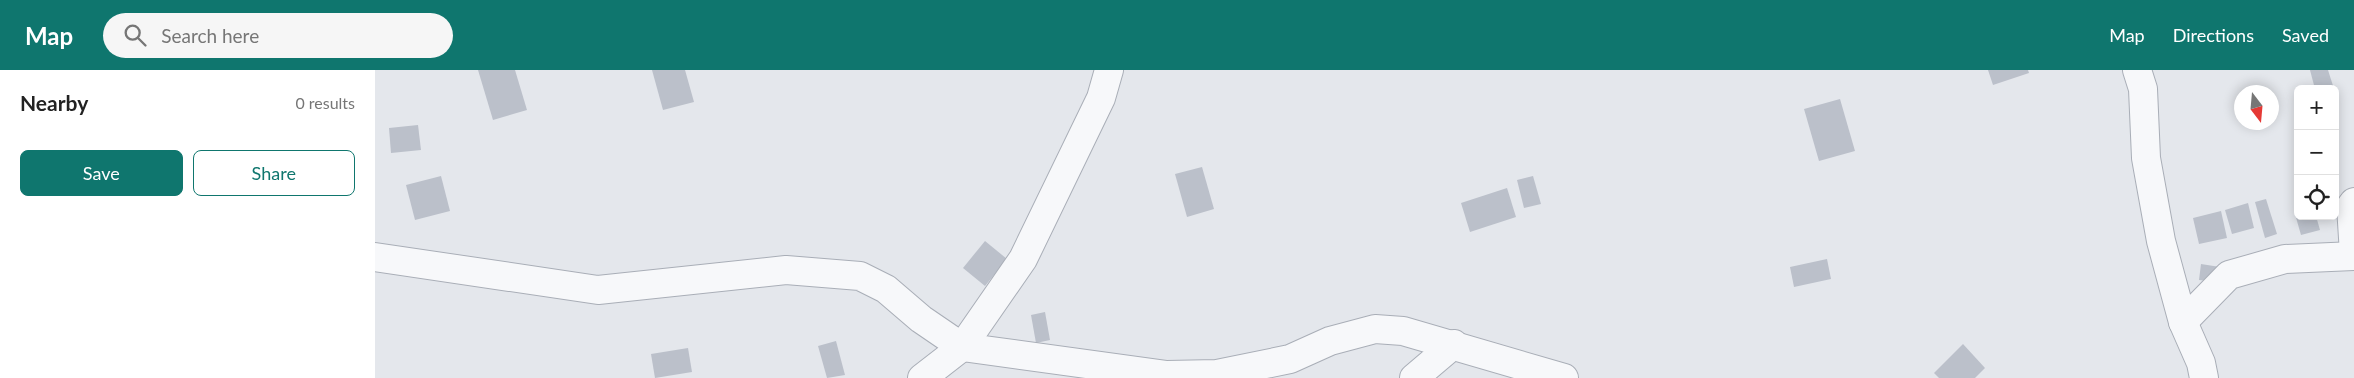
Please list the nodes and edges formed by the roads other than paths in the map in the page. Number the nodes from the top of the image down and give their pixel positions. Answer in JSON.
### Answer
{"nodes":[{"id":1,"x":1109,"y":70,"type":"edge"},
{"id":2,"x":2137,"y":70,"type":"edge"},
{"id":3,"x":2354,"y":202,"type":"edge"},
{"id":4,"x":2354,"y":255,"type":"edge"},
{"id":5,"x":375,"y":257,"type":"edge"},
{"id":6,"x":2183,"y":322,"type":"junction"},
{"id":7,"x":1454,"y":344,"type":"junction"},
{"id":8,"x":963,"y":347,"type":"junction"},
{"id":9,"x":922,"y":378,"type":"edge"},
{"id":10,"x":1415,"y":378,"type":"edge"},
{"id":11,"x":1564,"y":378,"type":"edge"},
{"id":12,"x":2204,"y":378,"type":"edge"}],
"edges":[{"from":1,"to":8,"type":"street"},
{"from":2,"to":6,"type":"street"},
{"from":3,"to":4,"type":"street"},
{"from":4,"to":6,"type":"street"},
{"from":5,"to":8,"type":"street"},
{"from":6,"to":12,"type":"street"},
{"from":7,"to":8,"type":"street"},
{"from":7,"to":10,"type":"street"},
{"from":7,"to":11,"type":"street"},
{"from":8,"to":9,"type":"street"}]}
